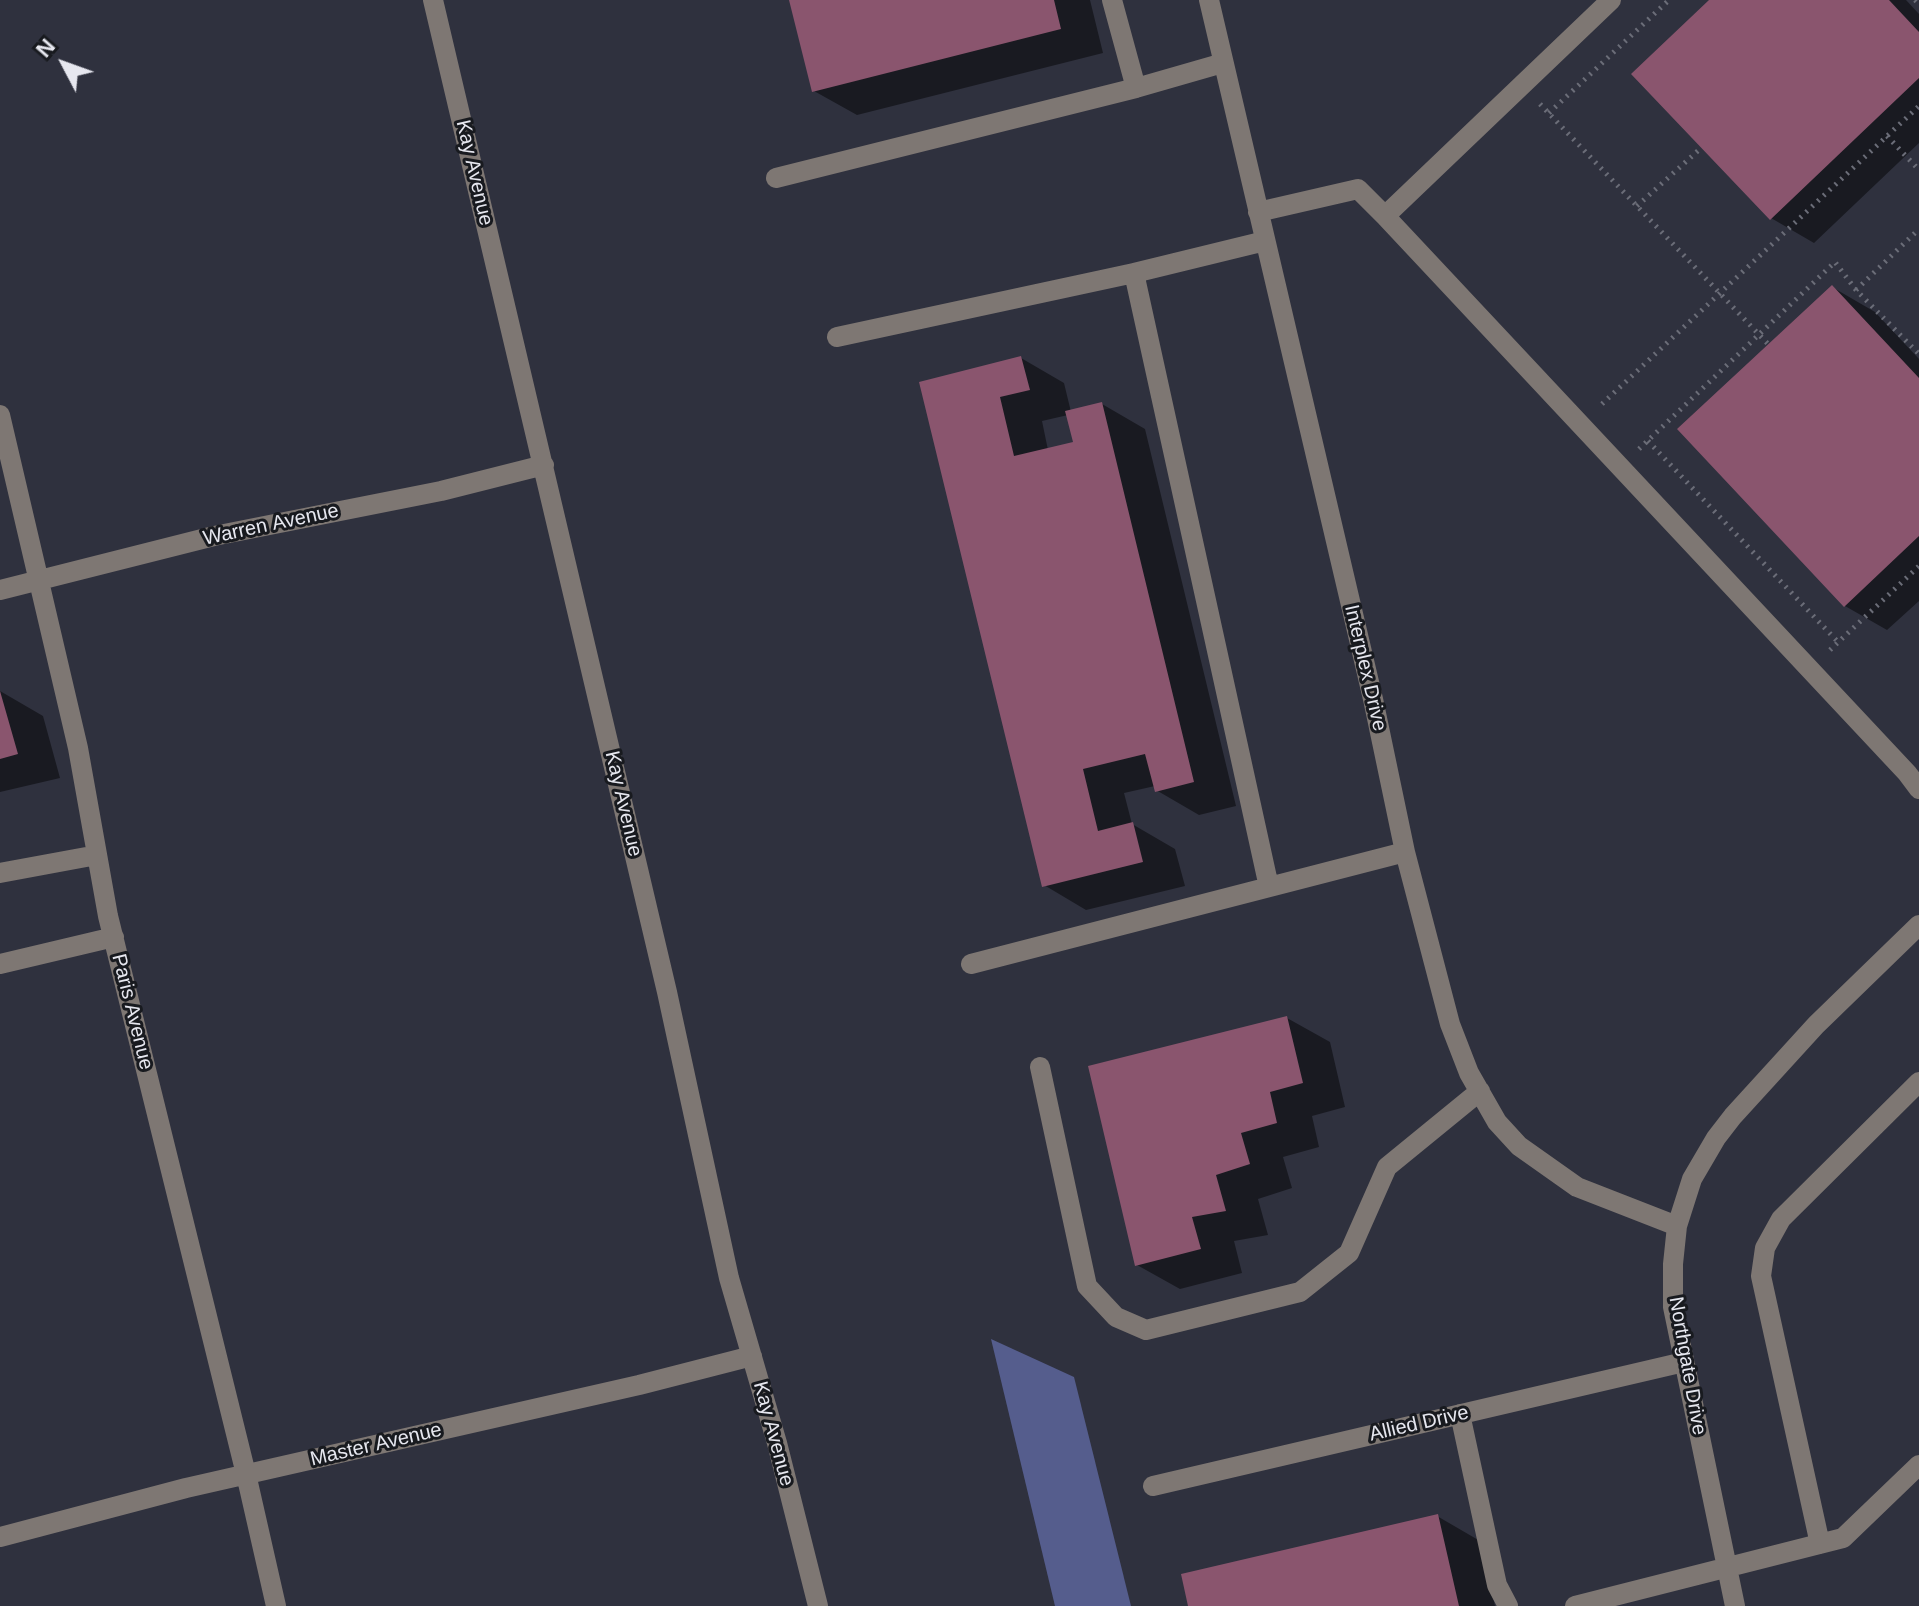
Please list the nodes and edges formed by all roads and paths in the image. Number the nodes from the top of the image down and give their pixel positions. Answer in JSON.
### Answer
{"nodes":[{"id":1,"x":433,"y":0,"type":"edge"},
{"id":2,"x":1112,"y":0,"type":"edge"},
{"id":3,"x":1209,"y":0,"type":"edge"},
{"id":4,"x":1611,"y":0,"type":"edge"},
{"id":5,"x":1669,"y":0,"type":"edge"},
{"id":6,"x":1915,"y":0,"type":"edge"},
{"id":7,"x":1919,"y":4,"type":"edge"},
{"id":8,"x":1223,"y":63,"type":"junction"},
{"id":9,"x":1523,"y":85,"type":"junction"},
{"id":10,"x":1136,"y":88,"type":"junction"},
{"id":11,"x":1919,"y":106,"type":"edge"},
{"id":12,"x":1549,"y":113,"type":"junction"},
{"id":13,"x":1887,"y":136,"type":"junction"},
{"id":14,"x":1701,"y":148,"type":"dead end"},
{"id":15,"x":1919,"y":170,"type":"edge"},
{"id":16,"x":776,"y":178,"type":"dead end"},
{"id":17,"x":1637,"y":206,"type":"junction"},
{"id":18,"x":1258,"y":212,"type":"junction"},
{"id":19,"x":1385,"y":216,"type":"junction"},
{"id":20,"x":1919,"y":229,"type":"edge"},
{"id":21,"x":1265,"y":241,"type":"junction"},
{"id":22,"x":1134,"y":273,"type":"junction"},
{"id":23,"x":1856,"y":290,"type":"junction"},
{"id":24,"x":1720,"y":293,"type":"junction"},
{"id":25,"x":1759,"y":335,"type":"junction"},
{"id":26,"x":837,"y":337,"type":"dead end"},
{"id":27,"x":1768,"y":344,"type":"dead end"},
{"id":28,"x":1919,"y":354,"type":"edge"},
{"id":29,"x":0,"y":415,"type":"edge"},
{"id":30,"x":1580,"y":424,"type":"junction"},
{"id":31,"x":1648,"y":441,"type":"junction"},
{"id":32,"x":544,"y":465,"type":"junction"},
{"id":33,"x":1620,"y":467,"type":"junction"},
{"id":34,"x":1919,"y":566,"type":"edge"},
{"id":35,"x":39,"y":580,"type":"junction"},
{"id":36,"x":0,"y":590,"type":"edge"},
{"id":37,"x":1838,"y":642,"type":"junction"},
{"id":38,"x":1809,"y":670,"type":"junction"},
{"id":39,"x":1919,"y":789,"type":"edge"},
{"id":40,"x":1405,"y":852,"type":"junction"},
{"id":41,"x":97,"y":855,"type":"junction"},
{"id":42,"x":0,"y":873,"type":"edge"},
{"id":43,"x":1269,"y":887,"type":"junction"},
{"id":44,"x":1919,"y":925,"type":"edge"},
{"id":45,"x":114,"y":937,"type":"junction"},
{"id":46,"x":0,"y":964,"type":"edge"},
{"id":47,"x":971,"y":964,"type":"dead end"},
{"id":48,"x":1040,"y":1067,"type":"dead end"},
{"id":49,"x":1919,"y":1082,"type":"edge"},
{"id":50,"x":1480,"y":1091,"type":"junction"},
{"id":51,"x":1677,"y":1226,"type":"junction"},
{"id":52,"x":752,"y":1356,"type":"junction"},
{"id":53,"x":1684,"y":1362,"type":"junction"},
{"id":54,"x":1460,"y":1414,"type":"junction"},
{"id":55,"x":1919,"y":1465,"type":"edge"},
{"id":56,"x":246,"y":1474,"type":"junction"},
{"id":57,"x":1153,"y":1486,"type":"dead end"},
{"id":58,"x":0,"y":1537,"type":"edge"},
{"id":59,"x":1820,"y":1544,"type":"junction"},
{"id":60,"x":1726,"y":1567,"type":"junction"},
{"id":61,"x":276,"y":1606,"type":"edge"},
{"id":62,"x":818,"y":1606,"type":"edge"},
{"id":63,"x":1508,"y":1606,"type":"edge"},
{"id":64,"x":1575,"y":1606,"type":"edge"},
{"id":65,"x":1735,"y":1606,"type":"edge"}],
"edges":[{"from":1,"to":32,"type":"street","name":"Kay Avenue"},
{"from":2,"to":10,"type":"street"},
{"from":3,"to":8,"type":"street","name":"Interplex Drive"},
{"from":4,"to":9,"type":"street"},
{"from":5,"to":12,"type":"path"},
{"from":6,"to":7,"type":"path"},
{"from":8,"to":10,"type":"street"},
{"from":8,"to":18,"type":"street","name":"Interplex Drive"},
{"from":9,"to":12,"type":"path"},
{"from":9,"to":19,"type":"street"},
{"from":10,"to":16,"type":"street"},
{"from":11,"to":13,"type":"path"},
{"from":12,"to":17,"type":"path"},
{"from":13,"to":15,"type":"path"},
{"from":13,"to":24,"type":"path"},
{"from":14,"to":17,"type":"path"},
{"from":17,"to":24,"type":"path"},
{"from":18,"to":19,"type":"street"},
{"from":18,"to":21,"type":"street","name":"Interplex Drive"},
{"from":19,"to":30,"type":"street"},
{"from":20,"to":23,"type":"path"},
{"from":21,"to":22,"type":"street"},
{"from":21,"to":40,"type":"street","name":"Interplex Drive"},
{"from":22,"to":26,"type":"street"},
{"from":22,"to":43,"type":"street"},
{"from":23,"to":25,"type":"path"},
{"from":23,"to":28,"type":"path"},
{"from":24,"to":25,"type":"path"},
{"from":24,"to":30,"type":"path"},
{"from":25,"to":27,"type":"path"},
{"from":25,"to":31,"type":"path"},
{"from":29,"to":35,"type":"street","name":"Paris Avenue"},
{"from":30,"to":33,"type":"street"},
{"from":31,"to":33,"type":"path"},
{"from":31,"to":37,"type":"path"},
{"from":32,"to":35,"type":"street","name":"Warren Avenue"},
{"from":32,"to":52,"type":"street","name":"Kay Avenue"},
{"from":33,"to":38,"type":"street"},
{"from":34,"to":37,"type":"path"},
{"from":35,"to":36,"type":"street","name":"Warren Avenue"},
{"from":35,"to":41,"type":"street","name":"Paris Avenue"},
{"from":37,"to":38,"type":"path"},
{"from":38,"to":39,"type":"street"},
{"from":40,"to":43,"type":"street"},
{"from":40,"to":50,"type":"street","name":"Interplex Drive"},
{"from":41,"to":42,"type":"street"},
{"from":41,"to":45,"type":"street","name":"Paris Avenue"},
{"from":43,"to":47,"type":"street"},
{"from":44,"to":51,"type":"street","name":"Northgate Drive"},
{"from":45,"to":46,"type":"street"},
{"from":45,"to":56,"type":"street","name":"Paris Avenue"},
{"from":48,"to":50,"type":"street"},
{"from":49,"to":59,"type":"street"},
{"from":50,"to":51,"type":"street","name":"Interplex Drive"},
{"from":51,"to":53,"type":"street","name":"Northgate Drive"},
{"from":52,"to":56,"type":"street","name":"Master Avenue"},
{"from":52,"to":62,"type":"street","name":"Kay Avenue"},
{"from":53,"to":54,"type":"street","name":"Allied Drive"},
{"from":53,"to":60,"type":"street","name":"Northgate Drive"},
{"from":54,"to":57,"type":"street","name":"Allied Drive"},
{"from":54,"to":63,"type":"street"},
{"from":55,"to":59,"type":"street"},
{"from":56,"to":58,"type":"street","name":"Master Avenue"},
{"from":56,"to":61,"type":"street","name":"Paris Avenue"},
{"from":59,"to":60,"type":"street"},
{"from":60,"to":64,"type":"street"},
{"from":60,"to":65,"type":"street","name":"Northgate Drive"}]}
